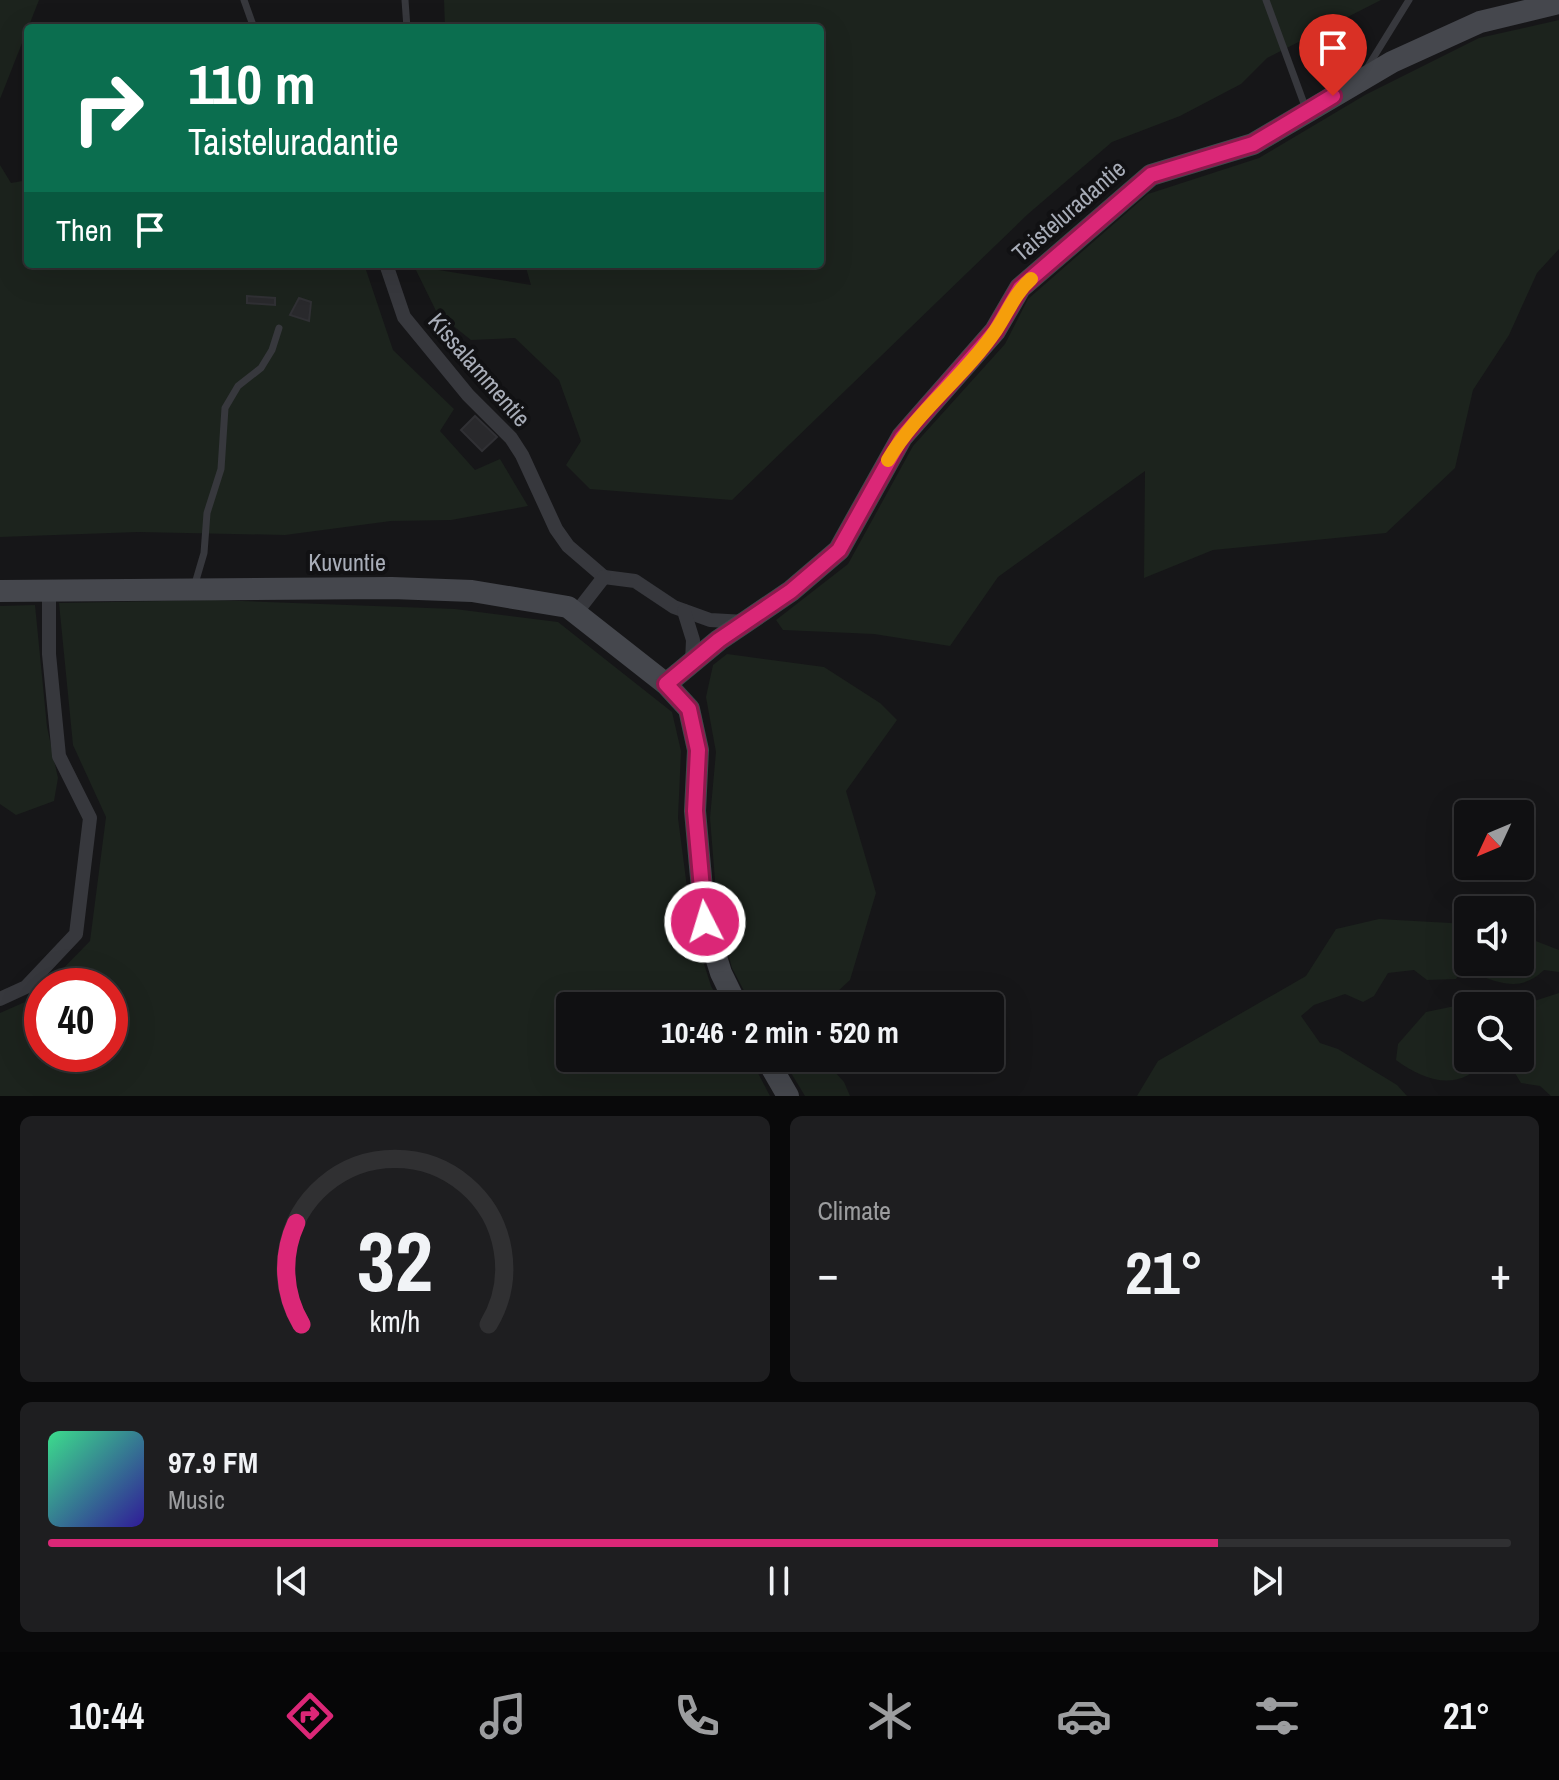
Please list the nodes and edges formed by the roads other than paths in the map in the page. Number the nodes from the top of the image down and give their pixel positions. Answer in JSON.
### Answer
{"nodes":[{"id":1,"x":244,"y":0,"type":"edge"},
{"id":2,"x":405,"y":0,"type":"edge"},
{"id":3,"x":1266,"y":0,"type":"edge"},
{"id":4,"x":1409,"y":0,"type":"edge"},
{"id":5,"x":1559,"y":3,"type":"edge"},
{"id":6,"x":253,"y":24,"type":"edge"},
{"id":7,"x":407,"y":24,"type":"edge"},
{"id":8,"x":1360,"y":81,"type":"junction"},
{"id":9,"x":1307,"y":111,"type":"junction"},
{"id":10,"x":387,"y":268,"type":"edge"},
{"id":11,"x":279,"y":328,"type":"dead end"},
{"id":12,"x":604,"y":577,"type":"junction"},
{"id":13,"x":194,"y":589,"type":"junction"},
{"id":14,"x":49,"y":590,"type":"junction"},
{"id":15,"x":0,"y":591,"type":"edge"},
{"id":16,"x":684,"y":611,"type":"junction"},
{"id":17,"x":576,"y":613,"type":"junction"},
{"id":18,"x":745,"y":622,"type":"junction"},
{"id":19,"x":692,"y":662,"type":"junction"},
{"id":20,"x":666,"y":684,"type":"junction"},
{"id":21,"x":730,"y":992,"type":"edge"},
{"id":22,"x":0,"y":999,"type":"edge"},
{"id":23,"x":774,"y":1072,"type":"edge"},
{"id":24,"x":788,"y":1096,"type":"edge"}],
"edges":[{"from":1,"to":6,"type":"lane"},
{"from":2,"to":7,"type":"lane"},
{"from":3,"to":9,"type":"lane"},
{"from":4,"to":8,"type":"lane"},
{"from":5,"to":8,"type":"street","name":"Taisteluradantie"},
{"from":8,"to":9,"type":"street","name":"Taisteluradantie"},
{"from":9,"to":18,"type":"street","name":"Taisteluradantie"},
{"from":10,"to":12,"type":"street","name":"Kissalammentie"},
{"from":11,"to":13,"type":"lane"},
{"from":12,"to":16,"type":"street"},
{"from":12,"to":17,"type":"street"},
{"from":13,"to":14,"type":"street","name":"Kuvuntie"},
{"from":13,"to":17,"type":"street","name":"Kuvuntie"},
{"from":14,"to":15,"type":"street","name":"Kuvuntie"},
{"from":14,"to":22,"type":"street"},
{"from":16,"to":18,"type":"street"},
{"from":16,"to":19,"type":"street"},
{"from":17,"to":20,"type":"street","name":"Kuvuntie"},
{"from":18,"to":19,"type":"street","name":"Taisteluradantie"},
{"from":19,"to":20,"type":"street","name":"Taisteluradantie"},
{"from":20,"to":21,"type":"street","name":"Kuvuntie"},
{"from":23,"to":24,"type":"street"}]}
